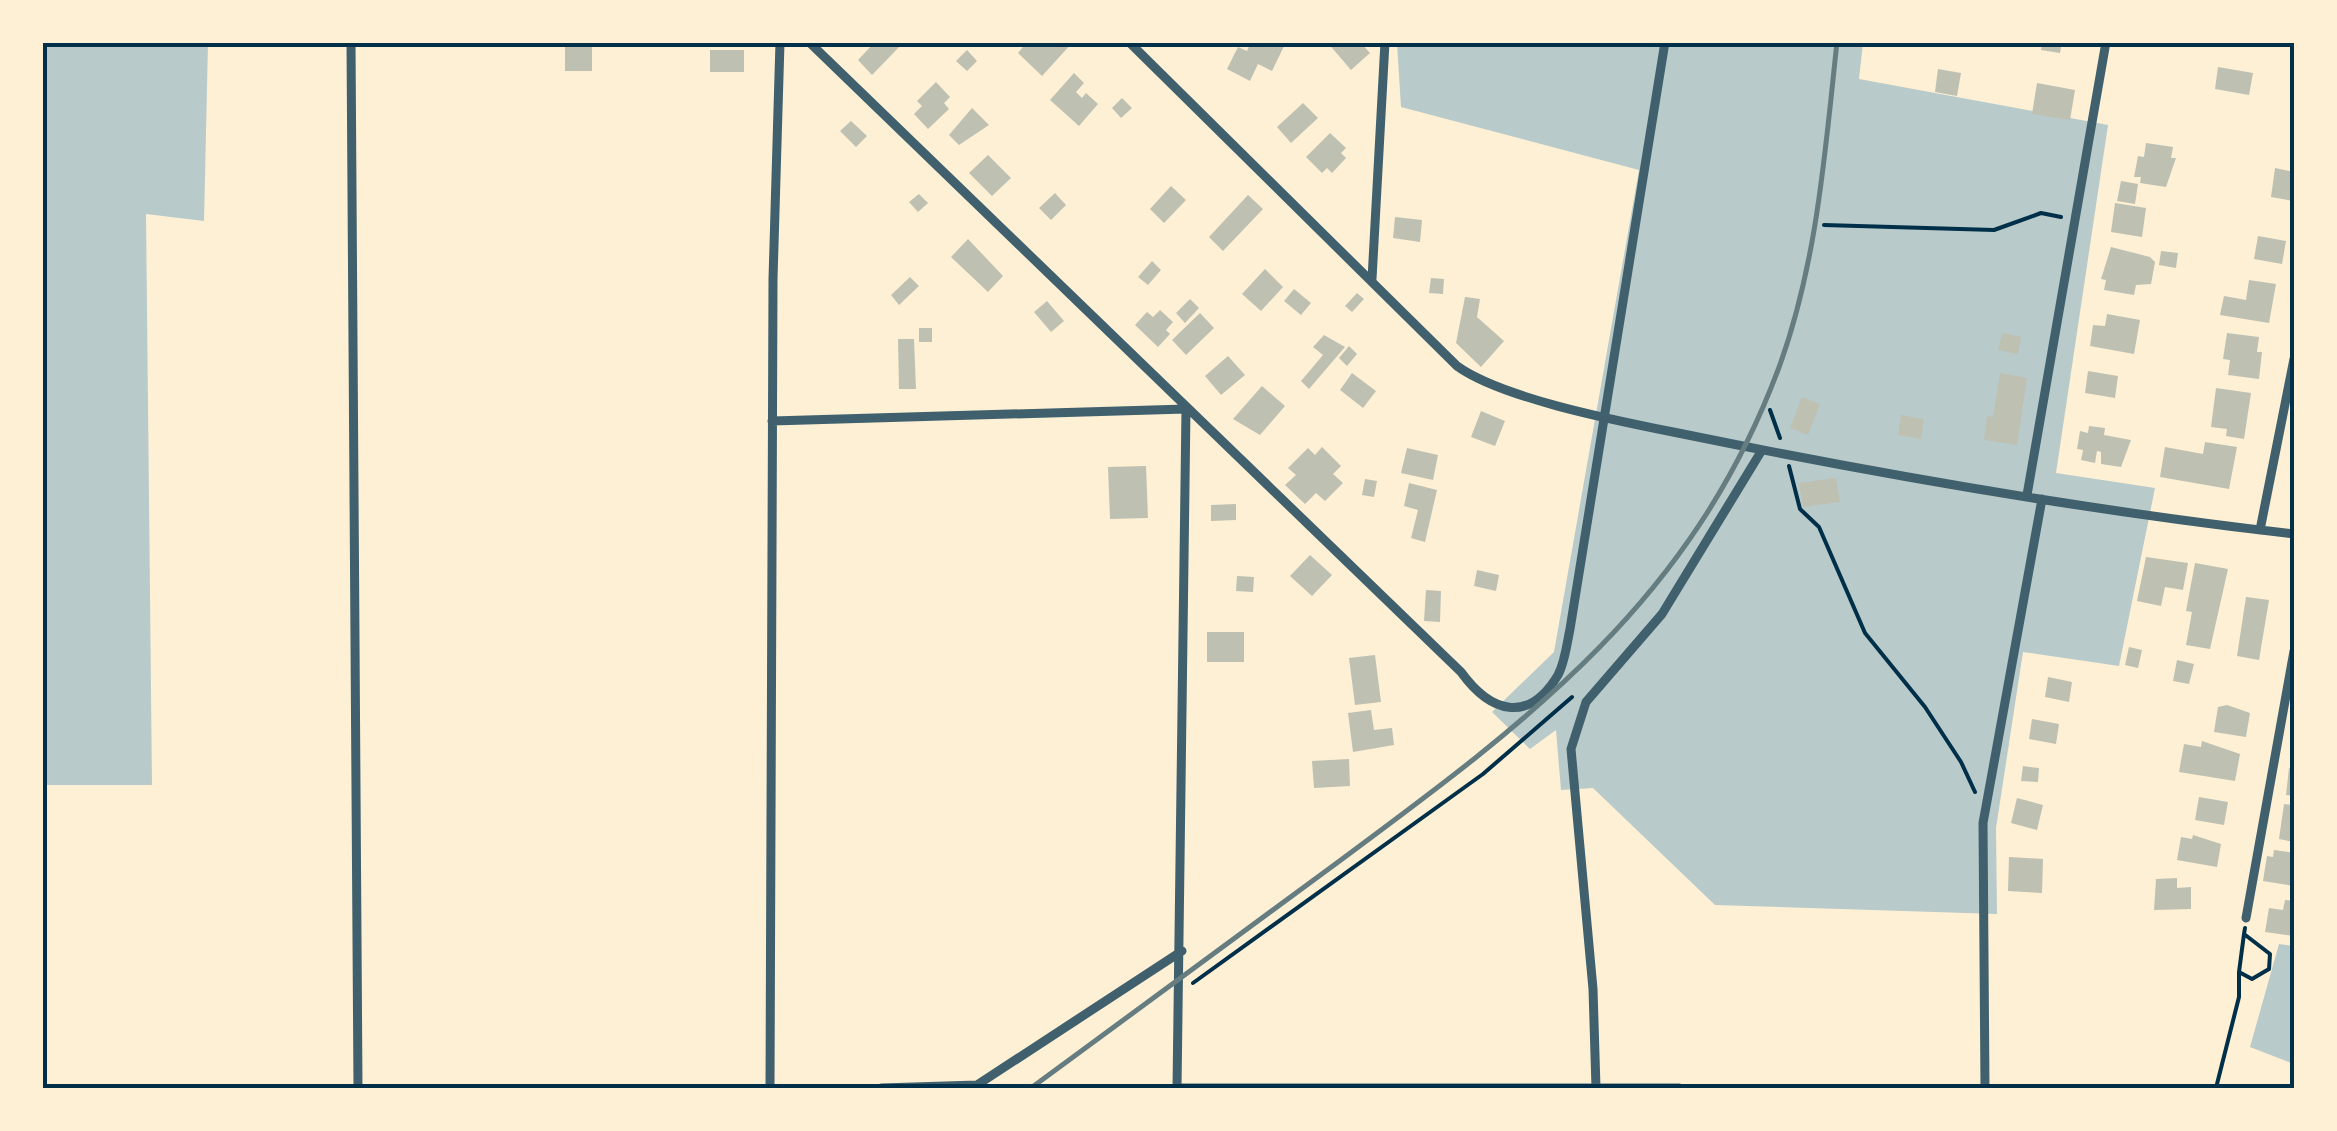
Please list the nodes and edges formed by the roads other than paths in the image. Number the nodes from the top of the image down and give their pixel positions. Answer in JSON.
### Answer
{"nodes":[{"id":1,"x":351,"y":42,"type":"edge"},
{"id":2,"x":780,"y":42,"type":"edge"},
{"id":3,"x":810,"y":42,"type":"edge"},
{"id":4,"x":1130,"y":42,"type":"edge"},
{"id":5,"x":1385,"y":42,"type":"edge"},
{"id":6,"x":1665,"y":42,"type":"edge"},
{"id":7,"x":2106,"y":42,"type":"edge"},
{"id":8,"x":1372,"y":279,"type":"junction"},
{"id":9,"x":2294,"y":358,"type":"edge"},
{"id":10,"x":1186,"y":408,"type":"junction"},
{"id":11,"x":1605,"y":417,"type":"junction"},
{"id":12,"x":772,"y":422,"type":"junction"},
{"id":13,"x":1762,"y":450,"type":"junction"},
{"id":14,"x":2027,"y":495,"type":"junction"},
{"id":15,"x":2042,"y":499,"type":"junction"},
{"id":16,"x":2260,"y":530,"type":"junction"},
{"id":17,"x":2294,"y":534,"type":"edge"},
{"id":18,"x":2294,"y":651,"type":"edge"},
{"id":19,"x":2246,"y":918,"type":"road end"},
{"id":20,"x":1182,"y":951,"type":"junction"},
{"id":21,"x":358,"y":1088,"type":"edge"},
{"id":22,"x":770,"y":1088,"type":"edge"},
{"id":23,"x":881,"y":1088,"type":"edge"},
{"id":24,"x":1177,"y":1088,"type":"edge"},
{"id":25,"x":1596,"y":1088,"type":"edge"},
{"id":26,"x":1679,"y":1088,"type":"edge"},
{"id":27,"x":1985,"y":1088,"type":"edge"}],
"edges":[{"from":1,"to":21,"type":"street"},
{"from":2,"to":12,"type":"street"},
{"from":3,"to":10,"type":"street"},
{"from":4,"to":8,"type":"street"},
{"from":5,"to":8,"type":"street"},
{"from":6,"to":11,"type":"street"},
{"from":7,"to":14,"type":"street"},
{"from":8,"to":11,"type":"street"},
{"from":9,"to":16,"type":"street"},
{"from":10,"to":11,"type":"street"},
{"from":10,"to":12,"type":"street"},
{"from":10,"to":20,"type":"street"},
{"from":11,"to":13,"type":"street"},
{"from":12,"to":22,"type":"street"},
{"from":13,"to":14,"type":"street"},
{"from":13,"to":25,"type":"street"},
{"from":14,"to":15,"type":"street"},
{"from":15,"to":16,"type":"street"},
{"from":15,"to":27,"type":"street"},
{"from":16,"to":17,"type":"street"},
{"from":18,"to":19,"type":"street"},
{"from":20,"to":23,"type":"street"},
{"from":20,"to":24,"type":"street"},
{"from":24,"to":25,"type":"street"},
{"from":25,"to":26,"type":"street"}]}
